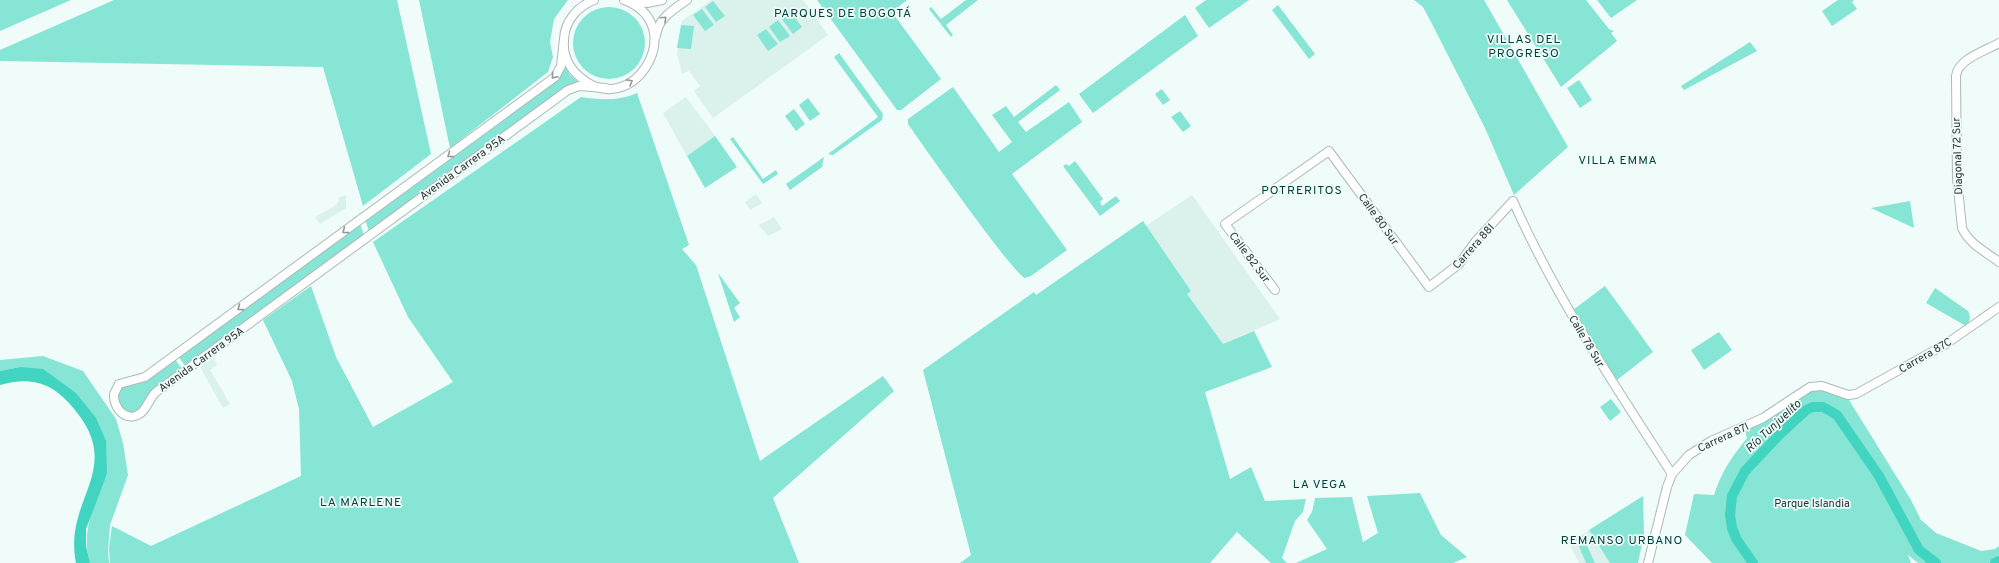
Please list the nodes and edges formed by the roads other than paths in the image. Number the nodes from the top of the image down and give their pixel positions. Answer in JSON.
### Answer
{"nodes":[{"id":1,"x":594,"y":0,"type":"edge"},
{"id":2,"x":662,"y":0,"type":"edge"},
{"id":3,"x":687,"y":0,"type":"edge"},
{"id":4,"x":627,"y":1,"type":"edge"},
{"id":5,"x":564,"y":40,"type":"junction"},
{"id":6,"x":1999,"y":43,"type":"edge"},
{"id":7,"x":655,"y":45,"type":"junction"},
{"id":8,"x":606,"y":88,"type":"junction"},
{"id":9,"x":1330,"y":151,"type":"joint"},
{"id":10,"x":1513,"y":201,"type":"joint"},
{"id":11,"x":1999,"y":262,"type":"edge"},
{"id":12,"x":1429,"y":287,"type":"joint"},
{"id":13,"x":1275,"y":290,"type":"dead end"},
{"id":14,"x":1999,"y":307,"type":"edge"},
{"id":15,"x":1822,"y":386,"type":"joint"},
{"id":16,"x":1672,"y":474,"type":"junction"},
{"id":17,"x":1648,"y":563,"type":"edge"}],
"edges":[{"from":1,"to":5,"type":"street"},
{"from":2,"to":4,"type":"street"},
{"from":7,"to":3,"type":"street","one_way":true},
{"from":4,"to":7,"type":"street"},
{"from":5,"to":8,"type":"street"},
{"from":5,"to":8,"type":"street","name":"Avenida Carrera 95A","one_way":true},
{"from":6,"to":11,"type":"street","name":"Diagonal 72 Sur"},
{"from":8,"to":7,"type":"street","one_way":true},
{"from":9,"to":12,"type":"street","name":"Calle 80 Sur"},
{"from":9,"to":13,"type":"street","name":"Calle 82 Sur"},
{"from":10,"to":12,"type":"street","name":"Carrera 88I"},
{"from":10,"to":16,"type":"street","name":"Calle 78 Sur"},
{"from":14,"to":15,"type":"street","name":"Carrera 87C"},
{"from":15,"to":16,"type":"street","name":"Carrera 87I"},
{"from":16,"to":17,"type":"street"}]}
